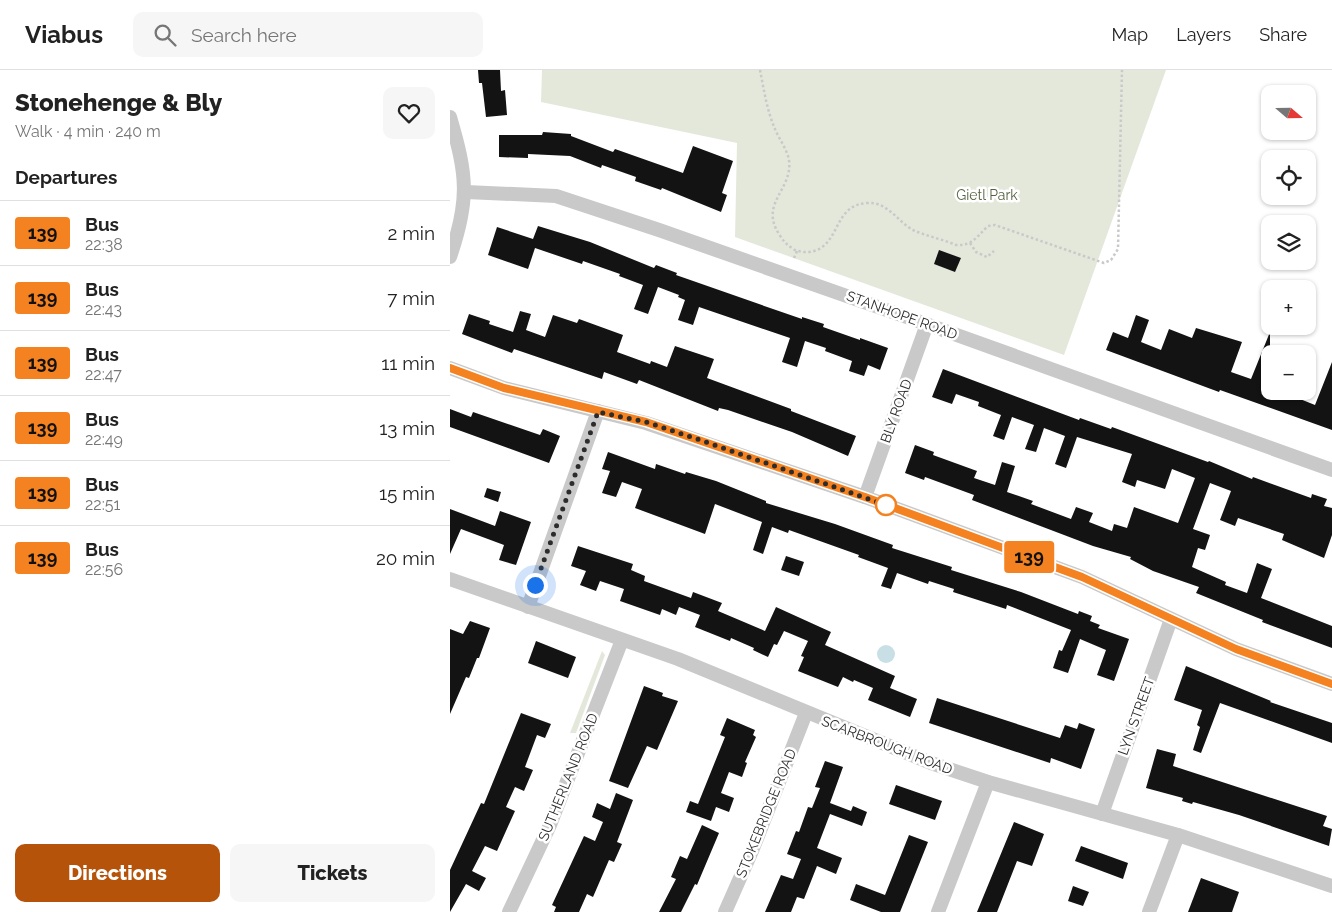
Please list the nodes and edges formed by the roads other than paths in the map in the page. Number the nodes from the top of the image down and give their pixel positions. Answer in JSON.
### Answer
{"nodes":[{"id":1,"x":450,"y":117,"type":"edge"},
{"id":2,"x":466,"y":192,"type":"junction"},
{"id":3,"x":450,"y":257,"type":"edge"},
{"id":4,"x":927,"y":324,"type":"junction"},
{"id":5,"x":450,"y":368,"type":"edge"},
{"id":6,"x":598,"y":412,"type":"junction"},
{"id":7,"x":1332,"y":470,"type":"edge"},
{"id":8,"x":865,"y":497,"type":"junction"},
{"id":9,"x":450,"y":579,"type":"edge"},
{"id":10,"x":528,"y":607,"type":"junction"},
{"id":11,"x":1171,"y":618,"type":"junction"},
{"id":12,"x":622,"y":640,"type":"junction"},
{"id":13,"x":1332,"y":684,"type":"edge"},
{"id":14,"x":806,"y":713,"type":"junction"},
{"id":15,"x":988,"y":782,"type":"junction"},
{"id":16,"x":1102,"y":814,"type":"junction"},
{"id":17,"x":1178,"y":835,"type":"junction"},
{"id":18,"x":1332,"y":886,"type":"edge"},
{"id":19,"x":508,"y":912,"type":"edge"},
{"id":20,"x":725,"y":912,"type":"edge"},
{"id":21,"x":938,"y":912,"type":"edge"},
{"id":22,"x":1149,"y":912,"type":"edge"}],
"edges":[{"from":1,"to":2,"type":"street"},
{"from":2,"to":3,"type":"street"},
{"from":2,"to":4,"type":"street","name":"STANHOPE ROAD"},
{"from":4,"to":7,"type":"street","name":"STANHOPE ROAD"},
{"from":4,"to":8,"type":"street","name":"BLY ROAD"},
{"from":5,"to":6,"type":"street"},
{"from":6,"to":8,"type":"street"},
{"from":6,"to":10,"type":"street"},
{"from":8,"to":11,"type":"street"},
{"from":9,"to":10,"type":"street","name":"SCARBROUGH ROAD"},
{"from":10,"to":12,"type":"street","name":"SCARBROUGH ROAD"},
{"from":11,"to":13,"type":"street"},
{"from":11,"to":16,"type":"street","name":"LYN STREET"},
{"from":12,"to":14,"type":"street","name":"SCARBROUGH ROAD"},
{"from":12,"to":19,"type":"street","name":"SUTHERLAND ROAD"},
{"from":14,"to":15,"type":"street","name":"SCARBROUGH ROAD"},
{"from":14,"to":20,"type":"street","name":"STOKEBRIDGE ROAD"},
{"from":15,"to":16,"type":"street","name":"SCARBROUGH ROAD"},
{"from":15,"to":21,"type":"street"},
{"from":16,"to":17,"type":"street","name":"SCARBROUGH ROAD"},
{"from":17,"to":18,"type":"street","name":"SCARBROUGH ROAD"},
{"from":17,"to":22,"type":"street"}]}
